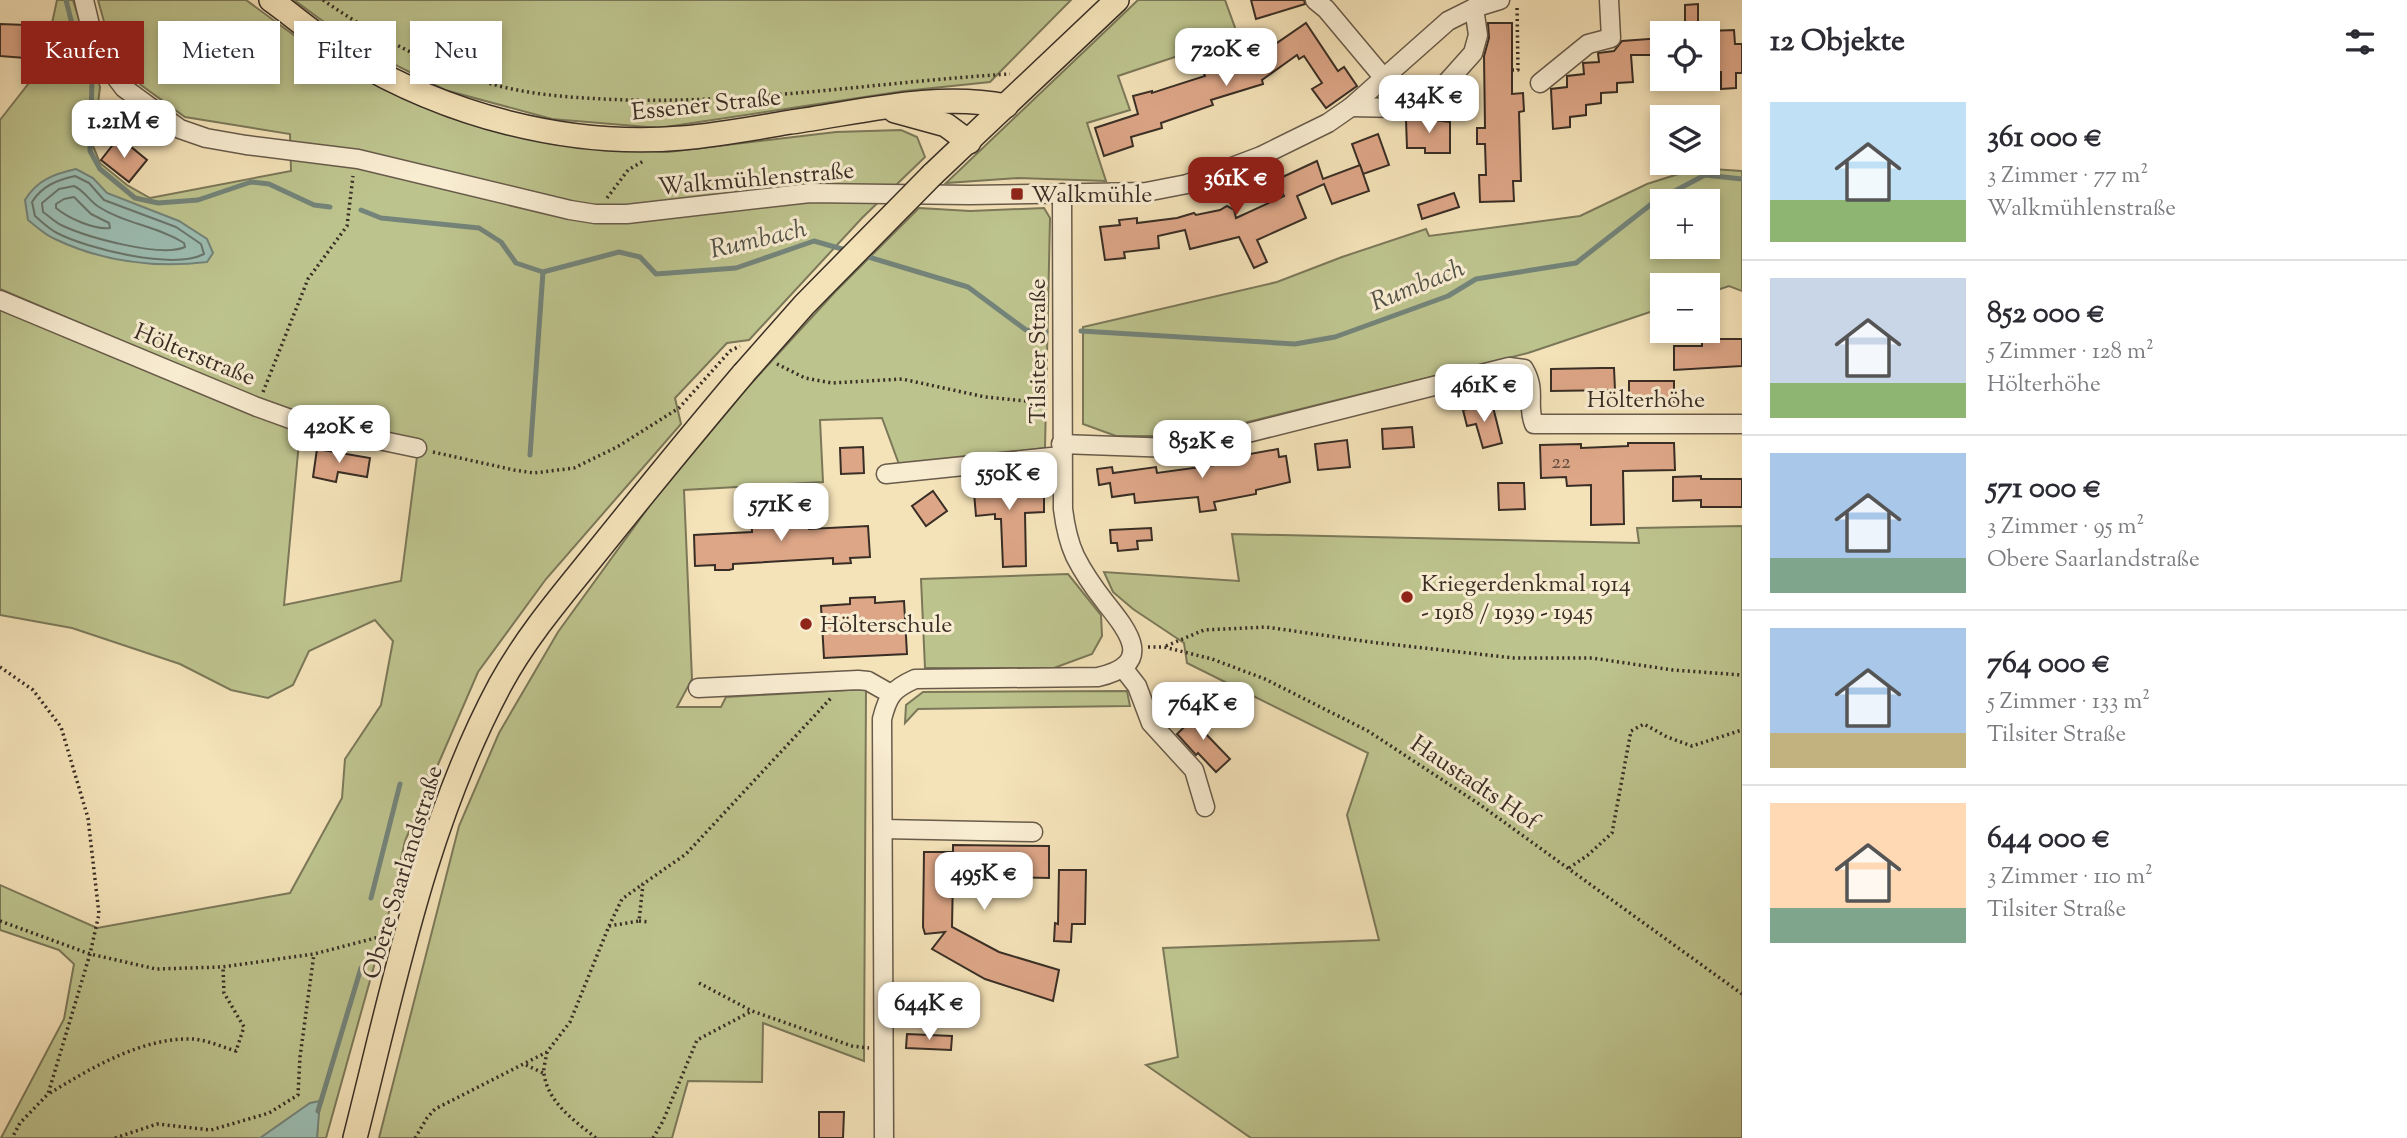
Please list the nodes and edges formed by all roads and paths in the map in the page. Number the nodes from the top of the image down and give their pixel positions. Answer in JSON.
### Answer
{"nodes":[{"id":1,"x":84,"y":0,"type":"edge"},
{"id":2,"x":271,"y":0,"type":"edge"},
{"id":3,"x":323,"y":0,"type":"edge"},
{"id":4,"x":1117,"y":0,"type":"edge"},
{"id":5,"x":1315,"y":0,"type":"edge"},
{"id":6,"x":1500,"y":0,"type":"edge"},
{"id":7,"x":1517,"y":0,"type":"edge"},
{"id":8,"x":1609,"y":0,"type":"edge"},
{"id":9,"x":1474,"y":8,"type":"junction"},
{"id":10,"x":1512,"y":70,"type":"dead end"},
{"id":11,"x":1012,"y":74,"type":"dead end"},
{"id":12,"x":1384,"y":77,"type":"junction"},
{"id":13,"x":1540,"y":83,"type":"dead end"},
{"id":14,"x":1006,"y":106,"type":"junction"},
{"id":15,"x":1351,"y":107,"type":"junction"},
{"id":16,"x":886,"y":108,"type":"junction"},
{"id":17,"x":969,"y":142,"type":"junction"},
{"id":18,"x":649,"y":157,"type":"dead end"},
{"id":19,"x":350,"y":188,"type":"dead end"},
{"id":20,"x":1062,"y":193,"type":"junction"},
{"id":21,"x":595,"y":214,"type":"junction"},
{"id":22,"x":0,"y":300,"type":"edge"},
{"id":23,"x":257,"y":407,"type":"junction"},
{"id":24,"x":1742,"y":424,"type":"edge"},
{"id":25,"x":417,"y":449,"type":"dead end"},
{"id":26,"x":1061,"y":450,"type":"junction"},
{"id":27,"x":886,"y":474,"type":"dead end"},
{"id":28,"x":0,"y":667,"type":"edge"},
{"id":29,"x":1123,"y":667,"type":"junction"},
{"id":30,"x":1742,"y":675,"type":"edge"},
{"id":31,"x":845,"y":680,"type":"junction"},
{"id":32,"x":698,"y":688,"type":"dead end"},
{"id":33,"x":891,"y":694,"type":"junction"},
{"id":34,"x":1742,"y":730,"type":"edge"},
{"id":35,"x":1205,"y":807,"type":"dead end"},
{"id":36,"x":883,"y":830,"type":"junction"},
{"id":37,"x":1033,"y":832,"type":"dead end"},
{"id":38,"x":1569,"y":868,"type":"junction"},
{"id":39,"x":643,"y":884,"type":"junction"},
{"id":40,"x":0,"y":921,"type":"edge"},
{"id":41,"x":639,"y":921,"type":"junction"},
{"id":42,"x":648,"y":922,"type":"dead end"},
{"id":43,"x":609,"y":926,"type":"junction"},
{"id":44,"x":388,"y":935,"type":"dead end"},
{"id":45,"x":90,"y":954,"type":"junction"},
{"id":46,"x":314,"y":954,"type":"junction"},
{"id":47,"x":222,"y":967,"type":"junction"},
{"id":48,"x":699,"y":983,"type":"dead end"},
{"id":49,"x":1742,"y":994,"type":"edge"},
{"id":50,"x":752,"y":1011,"type":"junction"},
{"id":51,"x":884,"y":1051,"type":"junction"},
{"id":52,"x":547,"y":1052,"type":"junction"},
{"id":53,"x":525,"y":1064,"type":"junction"},
{"id":54,"x":543,"y":1073,"type":"junction"},
{"id":55,"x":48,"y":1094,"type":"junction"},
{"id":56,"x":12,"y":1138,"type":"edge"},
{"id":57,"x":114,"y":1138,"type":"edge"},
{"id":58,"x":355,"y":1138,"type":"edge"},
{"id":59,"x":415,"y":1138,"type":"edge"},
{"id":60,"x":596,"y":1138,"type":"edge"},
{"id":61,"x":653,"y":1138,"type":"edge"},
{"id":62,"x":884,"y":1138,"type":"edge"}],
"edges":[{"from":1,"to":21,"type":"street","name":"Walkmühlenstraße"},
{"from":2,"to":16,"type":"main road","name":"Essener Straße"},
{"from":3,"to":11,"type":"path"},
{"from":4,"to":14,"type":"main road"},
{"from":5,"to":12,"type":"street"},
{"from":6,"to":9,"type":"street","name":"Walkmühlenstraße"},
{"from":7,"to":10,"type":"path"},
{"from":8,"to":13,"type":"street"},
{"from":9,"to":12,"type":"street","name":"Walkmühlenstraße"},
{"from":9,"to":15,"type":"street"},
{"from":12,"to":15,"type":"street","name":"Walkmühlenstraße"},
{"from":14,"to":16,"type":"main road","name":"Essener Straße"},
{"from":14,"to":17,"type":"main road"},
{"from":15,"to":20,"type":"street","name":"Walkmühlenstraße"},
{"from":16,"to":17,"type":"main road","name":"Essener Straße"},
{"from":17,"to":58,"type":"main road","name":"Obere Saarlandstraße","bridge":true},
{"from":18,"to":21,"type":"path"},
{"from":19,"to":23,"type":"path"},
{"from":20,"to":21,"type":"street","name":"Walkmühlenstraße"},
{"from":20,"to":26,"type":"street","name":"Tilsiter Straße"},
{"from":22,"to":23,"type":"street","name":"Hölterstraße"},
{"from":23,"to":25,"type":"street","name":"Hölterstraße"},
{"from":24,"to":26,"type":"street","name":"Hölterhöhe"},
{"from":26,"to":27,"type":"street"},
{"from":26,"to":29,"type":"street","name":"Tilsiter Straße"},
{"from":28,"to":45,"type":"path"},
{"from":29,"to":33,"type":"street"},
{"from":29,"to":35,"type":"street"},
{"from":30,"to":38,"type":"path","name":"Haustadts Hof"},
{"from":31,"to":32,"type":"street"},
{"from":31,"to":33,"type":"street"},
{"from":31,"to":39,"type":"path"},
{"from":33,"to":36,"type":"street"},
{"from":34,"to":38,"type":"path"},
{"from":36,"to":37,"type":"street"},
{"from":36,"to":51,"type":"street"},
{"from":38,"to":49,"type":"path","name":"Haustadts Hof"},
{"from":39,"to":41,"type":"path"},
{"from":39,"to":43,"type":"path"},
{"from":40,"to":45,"type":"path"},
{"from":41,"to":42,"type":"path"},
{"from":41,"to":43,"type":"path"},
{"from":43,"to":52,"type":"path"},
{"from":44,"to":46,"type":"path"},
{"from":45,"to":47,"type":"path"},
{"from":45,"to":55,"type":"path"},
{"from":46,"to":47,"type":"path"},
{"from":46,"to":57,"type":"path"},
{"from":47,"to":55,"type":"path"},
{"from":48,"to":50,"type":"path"},
{"from":50,"to":51,"type":"path"},
{"from":50,"to":61,"type":"path"},
{"from":51,"to":62,"type":"street"},
{"from":52,"to":53,"type":"path"},
{"from":52,"to":54,"type":"path"},
{"from":53,"to":54,"type":"path"},
{"from":53,"to":59,"type":"path"},
{"from":54,"to":60,"type":"path"},
{"from":55,"to":56,"type":"path"}]}
